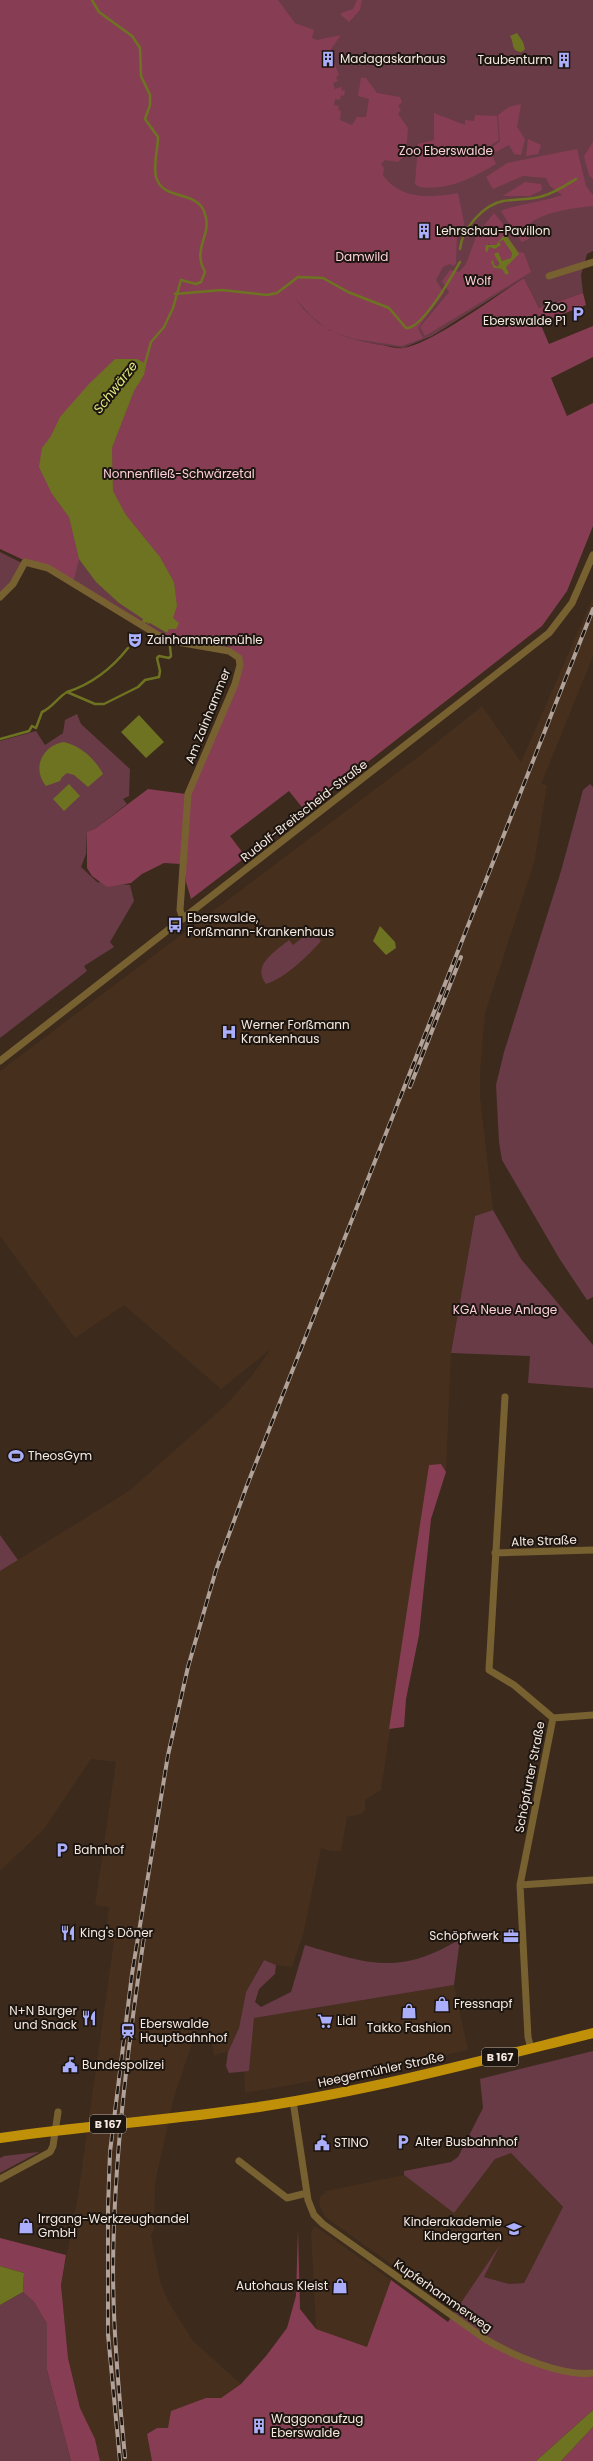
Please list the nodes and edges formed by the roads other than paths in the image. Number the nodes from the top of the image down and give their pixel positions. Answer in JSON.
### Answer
{"nodes":[{"id":1,"x":593,"y":262,"type":"edge"},
{"id":2,"x":550,"y":276,"type":"dead end"},
{"id":3,"x":593,"y":556,"type":"edge"},
{"id":4,"x":0,"y":597,"type":"edge"},
{"id":5,"x":183,"y":919,"type":"junction"},
{"id":6,"x":0,"y":1061,"type":"edge"},
{"id":7,"x":505,"y":1397,"type":"dead end"},
{"id":8,"x":593,"y":1550,"type":"edge"},
{"id":9,"x":495,"y":1553,"type":"junction"},
{"id":10,"x":593,"y":1715,"type":"edge"},
{"id":11,"x":553,"y":1718,"type":"junction"},
{"id":12,"x":593,"y":1880,"type":"edge"},
{"id":13,"x":520,"y":1885,"type":"junction"},
{"id":14,"x":593,"y":2033,"type":"edge"},
{"id":15,"x":531,"y":2049,"type":"junction"},
{"id":16,"x":293,"y":2101,"type":"junction"},
{"id":17,"x":58,"y":2112,"type":"dead end"},
{"id":18,"x":0,"y":2138,"type":"edge"},
{"id":19,"x":239,"y":2161,"type":"dead end"},
{"id":20,"x":0,"y":2179,"type":"edge"},
{"id":21,"x":307,"y":2193,"type":"junction"},
{"id":22,"x":593,"y":2373,"type":"edge"}],
"edges":[{"from":1,"to":2,"type":"street"},
{"from":3,"to":5,"type":"street","name":"Rudolf-Breitscheid-Straße"},
{"from":4,"to":5,"type":"street","name":"Am Zainhammer"},
{"from":5,"to":6,"type":"street","name":"Rudolf-Breitscheid-Straße"},
{"from":7,"to":9,"type":"street","name":"Schöpfurter Straße"},
{"from":8,"to":9,"type":"street","name":"Alte Straße"},
{"from":9,"to":11,"type":"street","name":"Schöpfurter Straße"},
{"from":10,"to":11,"type":"street"},
{"from":11,"to":13,"type":"street","name":"Schöpfurter Straße"},
{"from":12,"to":13,"type":"street"},
{"from":13,"to":15,"type":"street","name":"Schöpfurter Straße"},
{"from":14,"to":15,"type":"main road","name":"Heegermühler Straße","number":"B 167"},
{"from":15,"to":16,"type":"main road","name":"Heegermühler Straße","number":"B 167"},
{"from":16,"to":18,"type":"main road","name":"Heegermühler Straße","number":"B 167"},
{"from":16,"to":21,"type":"street","name":"Kupferhammerweg"},
{"from":17,"to":20,"type":"street"},
{"from":19,"to":21,"type":"street"},
{"from":21,"to":22,"type":"street","name":"Kupferhammerweg"}]}
